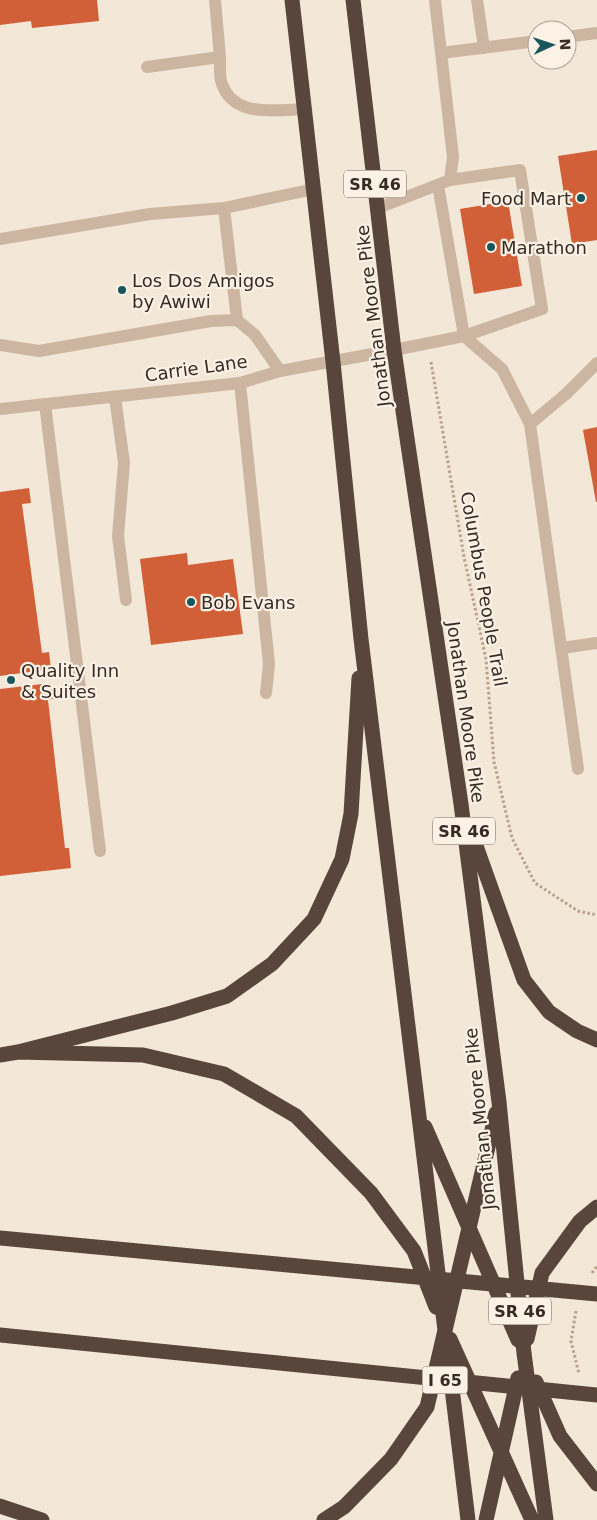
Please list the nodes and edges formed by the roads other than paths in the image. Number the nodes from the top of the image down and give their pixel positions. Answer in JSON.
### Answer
{"nodes":[{"id":1,"x":215,"y":0,"type":"edge"},
{"id":2,"x":292,"y":0,"type":"edge"},
{"id":3,"x":353,"y":0,"type":"edge"},
{"id":4,"x":435,"y":0,"type":"edge"},
{"id":5,"x":478,"y":0,"type":"edge"},
{"id":6,"x":597,"y":33,"type":"edge"},
{"id":7,"x":577,"y":36,"type":"edge"},
{"id":8,"x":527,"y":42,"type":"edge"},
{"id":9,"x":484,"y":48,"type":"junction"},
{"id":10,"x":441,"y":53,"type":"junction"},
{"id":11,"x":220,"y":57,"type":"junction"},
{"id":12,"x":147,"y":67,"type":"dead end"},
{"id":13,"x":304,"y":109,"type":"junction"},
{"id":14,"x":444,"y":183,"type":"junction"},
{"id":15,"x":314,"y":189,"type":"junction"},
{"id":16,"x":224,"y":208,"type":"junction"},
{"id":17,"x":378,"y":208,"type":"junction"},
{"id":18,"x":0,"y":239,"type":"edge"},
{"id":19,"x":237,"y":320,"type":"junction"},
{"id":20,"x":464,"y":336,"type":"junction"},
{"id":21,"x":0,"y":345,"type":"edge"},
{"id":22,"x":394,"y":350,"type":"junction"},
{"id":23,"x":333,"y":362,"type":"junction"},
{"id":24,"x":597,"y":363,"type":"edge"},
{"id":25,"x":280,"y":371,"type":"junction"},
{"id":26,"x":240,"y":383,"type":"junction"},
{"id":27,"x":115,"y":397,"type":"junction"},
{"id":28,"x":45,"y":404,"type":"junction"},
{"id":29,"x":0,"y":409,"type":"edge"},
{"id":30,"x":530,"y":424,"type":"junction"},
{"id":31,"x":126,"y":600,"type":"dead end"},
{"id":32,"x":361,"y":639,"type":"junction"},
{"id":33,"x":597,"y":642,"type":"edge"},
{"id":34,"x":562,"y":648,"type":"junction"},
{"id":35,"x":266,"y":693,"type":"dead end"},
{"id":36,"x":578,"y":769,"type":"dead end"},
{"id":37,"x":461,"y":804,"type":"junction"},
{"id":38,"x":100,"y":851,"type":"dead end"},
{"id":39,"x":597,"y":1040,"type":"edge"},
{"id":40,"x":18,"y":1052,"type":"junction"},
{"id":41,"x":0,"y":1055,"type":"edge"},
{"id":42,"x":499,"y":1102,"type":"junction"},
{"id":43,"x":418,"y":1112,"type":"junction"},
{"id":44,"x":597,"y":1208,"type":"edge"},
{"id":45,"x":469,"y":1228,"type":"junction"},
{"id":46,"x":0,"y":1238,"type":"edge"},
{"id":47,"x":597,"y":1294,"type":"edge"},
{"id":48,"x":444,"y":1328,"type":"junction"},
{"id":49,"x":0,"y":1335,"type":"edge"},
{"id":50,"x":524,"y":1353,"type":"junction"},
{"id":51,"x":597,"y":1395,"type":"edge"},
{"id":52,"x":502,"y":1451,"type":"junction"},
{"id":53,"x":597,"y":1484,"type":"edge"},
{"id":54,"x":0,"y":1506,"type":"edge"},
{"id":55,"x":42,"y":1520,"type":"edge"},
{"id":56,"x":324,"y":1520,"type":"edge"},
{"id":57,"x":468,"y":1520,"type":"edge"},
{"id":58,"x":486,"y":1520,"type":"edge"},
{"id":59,"x":532,"y":1520,"type":"edge"},
{"id":60,"x":546,"y":1520,"type":"edge"}],
"edges":[{"from":1,"to":11,"type":"street"},
{"from":2,"to":13,"type":"highway"},
{"from":3,"to":17,"type":"highway","name":"Jonathan Moore Pike","number":"SR 46"},
{"from":4,"to":10,"type":"street"},
{"from":5,"to":9,"type":"street"},
{"from":6,"to":7,"type":"street"},
{"from":8,"to":9,"type":"street"},
{"from":9,"to":10,"type":"street"},
{"from":10,"to":14,"type":"street"},
{"from":11,"to":12,"type":"street"},
{"from":11,"to":13,"type":"street"},
{"from":13,"to":15,"type":"highway"},
{"from":14,"to":17,"type":"street"},
{"from":14,"to":20,"type":"street"},
{"from":14,"to":20,"type":"street","name":"Carrie Lane"},
{"from":15,"to":16,"type":"street"},
{"from":15,"to":23,"type":"highway"},
{"from":16,"to":18,"type":"street"},
{"from":16,"to":19,"type":"street"},
{"from":17,"to":22,"type":"highway","name":"Jonathan Moore Pike","number":"SR 46"},
{"from":19,"to":21,"type":"street"},
{"from":19,"to":25,"type":"street"},
{"from":20,"to":22,"type":"street","name":"Carrie Lane"},
{"from":20,"to":30,"type":"street"},
{"from":22,"to":23,"type":"street","name":"Carrie Lane"},
{"from":22,"to":37,"type":"highway","name":"Jonathan Moore Pike","number":"SR 46"},
{"from":23,"to":25,"type":"street","name":"Carrie Lane"},
{"from":23,"to":32,"type":"highway"},
{"from":24,"to":30,"type":"street"},
{"from":25,"to":26,"type":"street","name":"Carrie Lane"},
{"from":26,"to":27,"type":"street","name":"Carrie Lane"},
{"from":26,"to":35,"type":"street"},
{"from":27,"to":28,"type":"street","name":"Carrie Lane"},
{"from":27,"to":31,"type":"street"},
{"from":28,"to":29,"type":"street","name":"Carrie Lane"},
{"from":28,"to":38,"type":"street"},
{"from":30,"to":34,"type":"street"},
{"from":32,"to":40,"type":"highway"},
{"from":32,"to":43,"type":"highway"},
{"from":33,"to":34,"type":"street"},
{"from":34,"to":36,"type":"street"},
{"from":37,"to":39,"type":"highway"},
{"from":37,"to":42,"type":"highway","name":"Jonathan Moore Pike","number":"SR 46"},
{"from":40,"to":41,"type":"highway"},
{"from":40,"to":48,"type":"highway"},
{"from":42,"to":45,"type":"highway"},
{"from":42,"to":50,"type":"highway","name":"Jonathan Moore Pike","number":"SR 46"},
{"from":43,"to":45,"type":"highway"},
{"from":43,"to":48,"type":"highway"},
{"from":44,"to":50,"type":"highway"},
{"from":45,"to":48,"type":"highway"},
{"from":45,"to":50,"type":"highway"},
{"from":46,"to":47,"type":"highway"},
{"from":48,"to":52,"type":"highway"},
{"from":48,"to":56,"type":"highway"},
{"from":48,"to":57,"type":"highway"},
{"from":49,"to":51,"type":"highway","number":"I 65"},
{"from":50,"to":52,"type":"highway"},
{"from":50,"to":53,"type":"highway"},
{"from":50,"to":60,"type":"highway","name":"Jonathan Moore Pike","number":"SR 46"},
{"from":52,"to":58,"type":"highway"},
{"from":52,"to":59,"type":"highway"},
{"from":54,"to":55,"type":"highway"}]}
